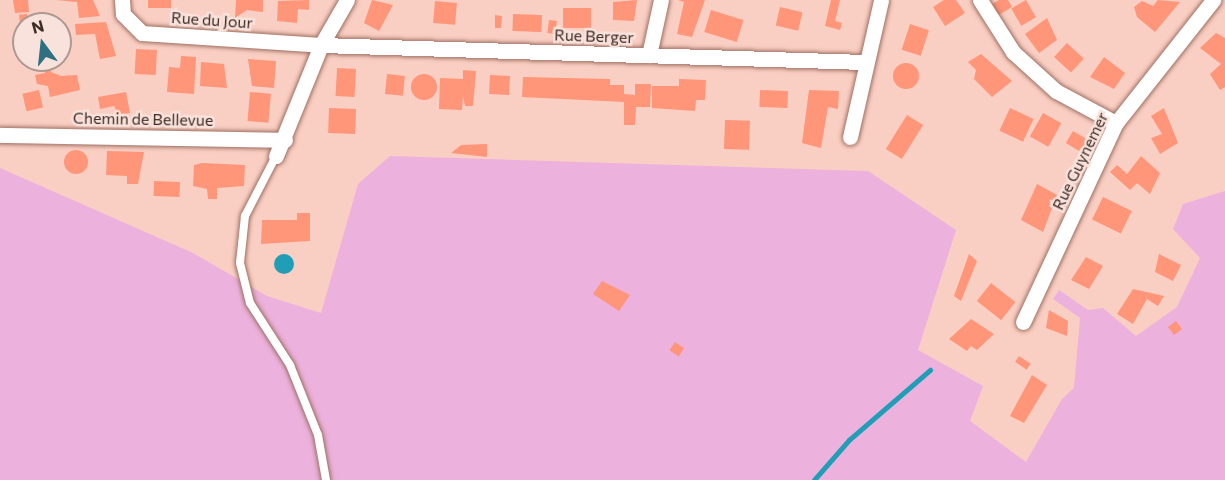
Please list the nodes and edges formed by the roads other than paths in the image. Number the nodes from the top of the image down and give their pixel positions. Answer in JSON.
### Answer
{"nodes":[{"id":1,"x":122,"y":0,"type":"edge"},
{"id":2,"x":346,"y":0,"type":"edge"},
{"id":3,"x":662,"y":0,"type":"edge"},
{"id":4,"x":881,"y":0,"type":"edge"},
{"id":5,"x":980,"y":0,"type":"edge"},
{"id":6,"x":1213,"y":0,"type":"edge"},
{"id":7,"x":1221,"y":0,"type":"edge"},
{"id":8,"x":1225,"y":6,"type":"edge"},
{"id":9,"x":321,"y":45,"type":"junction"},
{"id":10,"x":649,"y":55,"type":"junction"},
{"id":11,"x":866,"y":62,"type":"junction"},
{"id":12,"x":1116,"y":123,"type":"junction"},
{"id":13,"x":0,"y":135,"type":"edge"},
{"id":14,"x":850,"y":137,"type":"dead end"},
{"id":15,"x":285,"y":140,"type":"junction"},
{"id":16,"x":276,"y":156,"type":"joint"},
{"id":17,"x":1023,"y":322,"type":"dead end"},
{"id":18,"x":326,"y":480,"type":"edge"}],
"edges":[{"from":1,"to":9,"type":"street","name":"Rue du Jour"},
{"from":2,"to":9,"type":"street"},
{"from":3,"to":10,"type":"street"},
{"from":4,"to":11,"type":"street"},
{"from":5,"to":12,"type":"street"},
{"from":6,"to":12,"type":"street","name":"Rue Guynemer"},
{"from":7,"to":8,"type":"street"},
{"from":9,"to":10,"type":"street","name":"Rue Berger"},
{"from":9,"to":15,"type":"street"},
{"from":10,"to":11,"type":"street","name":"Rue Berger"},
{"from":11,"to":14,"type":"street"},
{"from":12,"to":17,"type":"street","name":"Rue Guynemer"},
{"from":13,"to":15,"type":"street","name":"Chemin de Bellevue"},
{"from":15,"to":16,"type":"street"},
{"from":16,"to":18,"type":"lane"}]}
